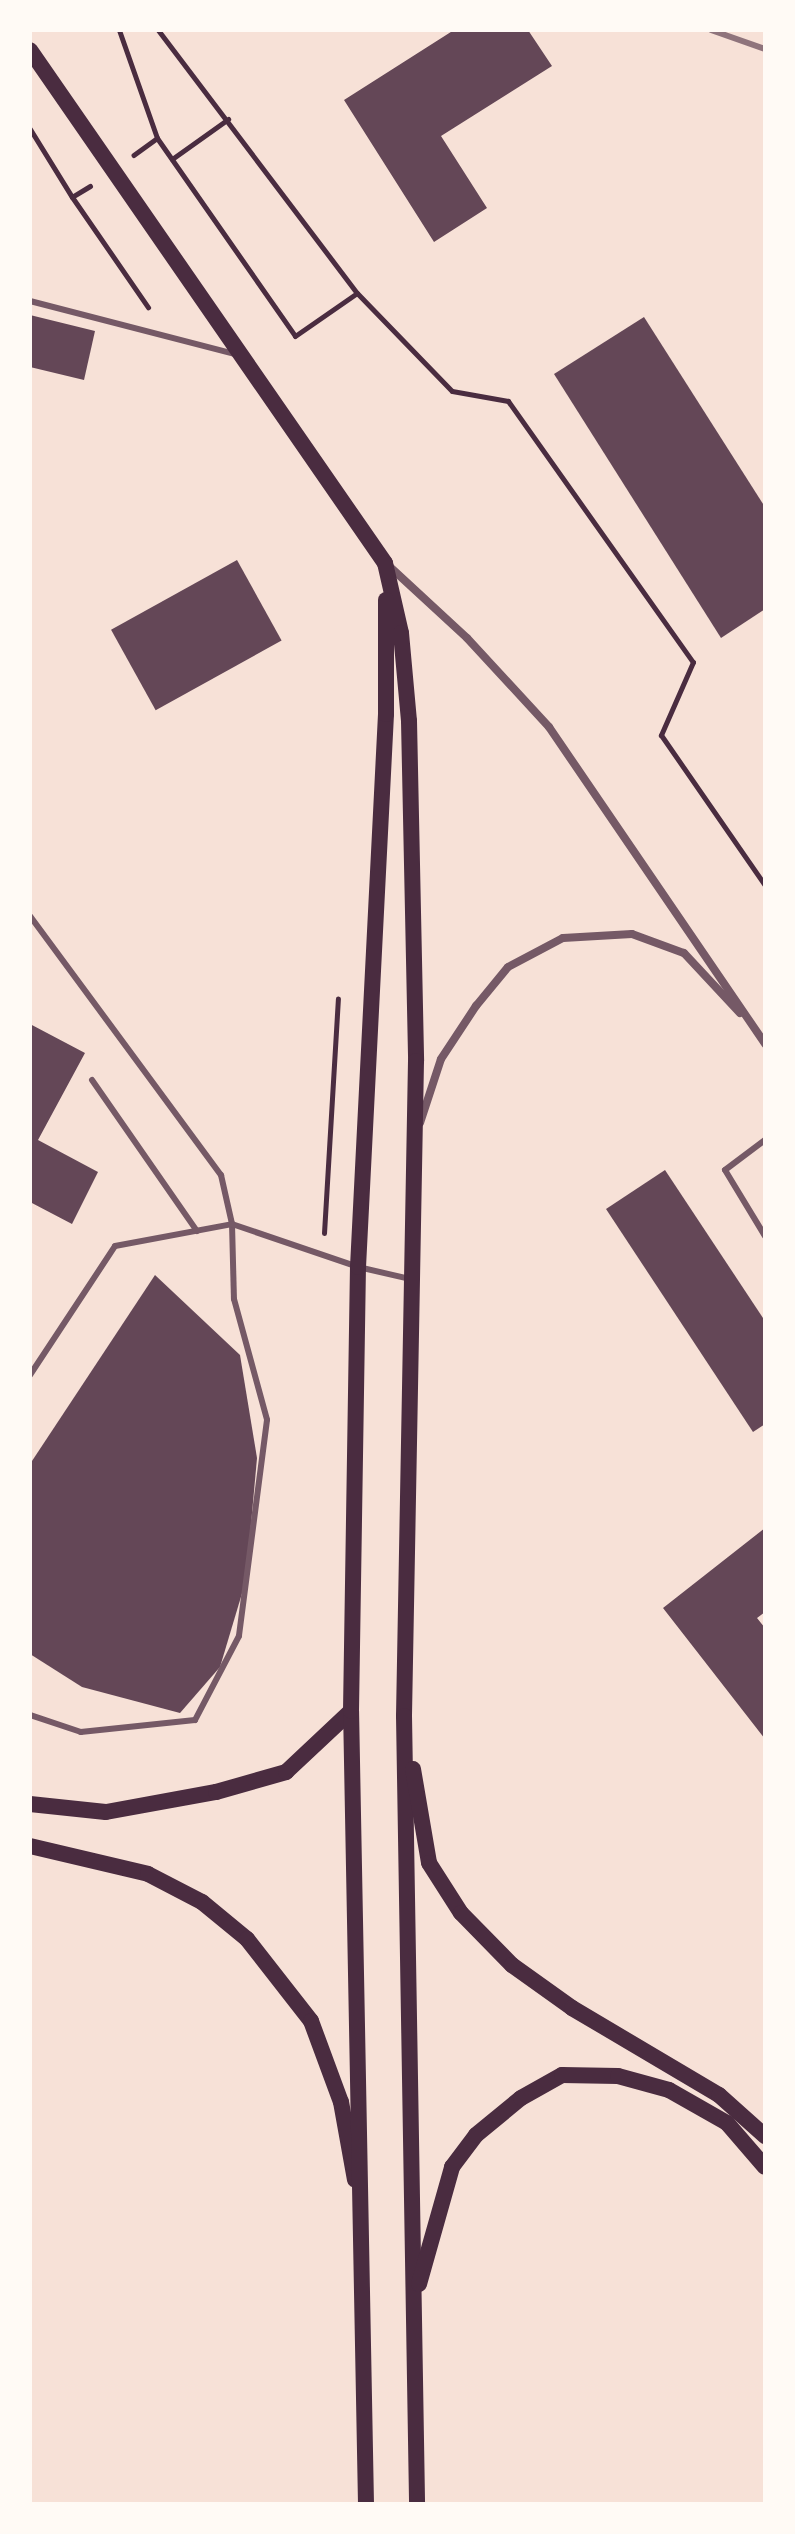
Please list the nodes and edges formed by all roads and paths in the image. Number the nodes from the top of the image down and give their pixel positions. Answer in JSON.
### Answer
{"nodes":[{"id":1,"x":158,"y":30,"type":"edge"},
{"id":2,"x":30,"y":50,"type":"edge"},
{"id":3,"x":228,"y":119,"type":"junction"},
{"id":4,"x":30,"y":129,"type":"edge"},
{"id":5,"x":157,"y":138,"type":"dead end"},
{"id":6,"x":172,"y":159,"type":"junction"},
{"id":7,"x":72,"y":197,"type":"dead end"},
{"id":8,"x":357,"y":293,"type":"junction"},
{"id":9,"x":30,"y":301,"type":"edge"},
{"id":10,"x":246,"y":357,"type":"junction"},
{"id":11,"x":385,"y":563,"type":"junction"},
{"id":12,"x":765,"y":885,"type":"edge"},
{"id":13,"x":30,"y":916,"type":"edge"},
{"id":14,"x":338,"y":998,"type":"dead end"},
{"id":15,"x":757,"y":1031,"type":"junction"},
{"id":16,"x":765,"y":1044,"type":"edge"},
{"id":17,"x":92,"y":1080,"type":"dead end"},
{"id":18,"x":765,"y":1140,"type":"edge"},
{"id":19,"x":411,"y":1150,"type":"junction"},
{"id":20,"x":232,"y":1224,"type":"junction"},
{"id":21,"x":197,"y":1231,"type":"junction"},
{"id":22,"x":765,"y":1236,"type":"edge"},
{"id":23,"x":322,"y":1255,"type":"junction"},
{"id":24,"x":358,"y":1267,"type":"junction"},
{"id":25,"x":410,"y":1279,"type":"junction"},
{"id":26,"x":30,"y":1375,"type":"edge"},
{"id":27,"x":351,"y":1711,"type":"junction"},
{"id":28,"x":30,"y":1715,"type":"edge"},
{"id":29,"x":404,"y":1716,"type":"junction"},
{"id":30,"x":30,"y":1804,"type":"edge"},
{"id":31,"x":30,"y":1846,"type":"edge"},
{"id":32,"x":765,"y":2136,"type":"edge"},
{"id":33,"x":765,"y":2167,"type":"edge"},
{"id":34,"x":364,"y":2233,"type":"junction"},
{"id":35,"x":413,"y":2305,"type":"junction"},
{"id":36,"x":366,"y":2504,"type":"edge"},
{"id":37,"x":417,"y":2504,"type":"edge"}],
"edges":[{"from":1,"to":3,"type":"path"},
{"from":2,"to":10,"type":"main road"},
{"from":3,"to":6,"type":"path"},
{"from":3,"to":8,"type":"path"},
{"from":4,"to":7,"type":"path"},
{"from":5,"to":6,"type":"path"},
{"from":6,"to":8,"type":"path"},
{"from":8,"to":12,"type":"path"},
{"from":9,"to":10,"type":"lane"},
{"from":10,"to":11,"type":"main road"},
{"from":11,"to":15,"type":"street"},
{"from":11,"to":19,"type":"main road"},
{"from":11,"to":24,"type":"main road"},
{"from":13,"to":20,"type":"lane"},
{"from":14,"to":23,"type":"path"},
{"from":15,"to":16,"type":"street"},
{"from":15,"to":19,"type":"street"},
{"from":17,"to":21,"type":"lane"},
{"from":18,"to":22,"type":"lane"},
{"from":19,"to":25,"type":"main road"},
{"from":20,"to":21,"type":"lane"},
{"from":20,"to":23,"type":"lane"},
{"from":20,"to":28,"type":"lane"},
{"from":21,"to":26,"type":"lane"},
{"from":23,"to":24,"type":"lane"},
{"from":24,"to":25,"type":"lane"},
{"from":24,"to":27,"type":"main road"},
{"from":25,"to":29,"type":"main road"},
{"from":27,"to":30,"type":"main road"},
{"from":27,"to":34,"type":"main road"},
{"from":29,"to":32,"type":"main road"},
{"from":29,"to":35,"type":"main road"},
{"from":31,"to":34,"type":"main road"},
{"from":33,"to":35,"type":"main road"},
{"from":34,"to":36,"type":"main road"},
{"from":35,"to":37,"type":"main road"}]}
